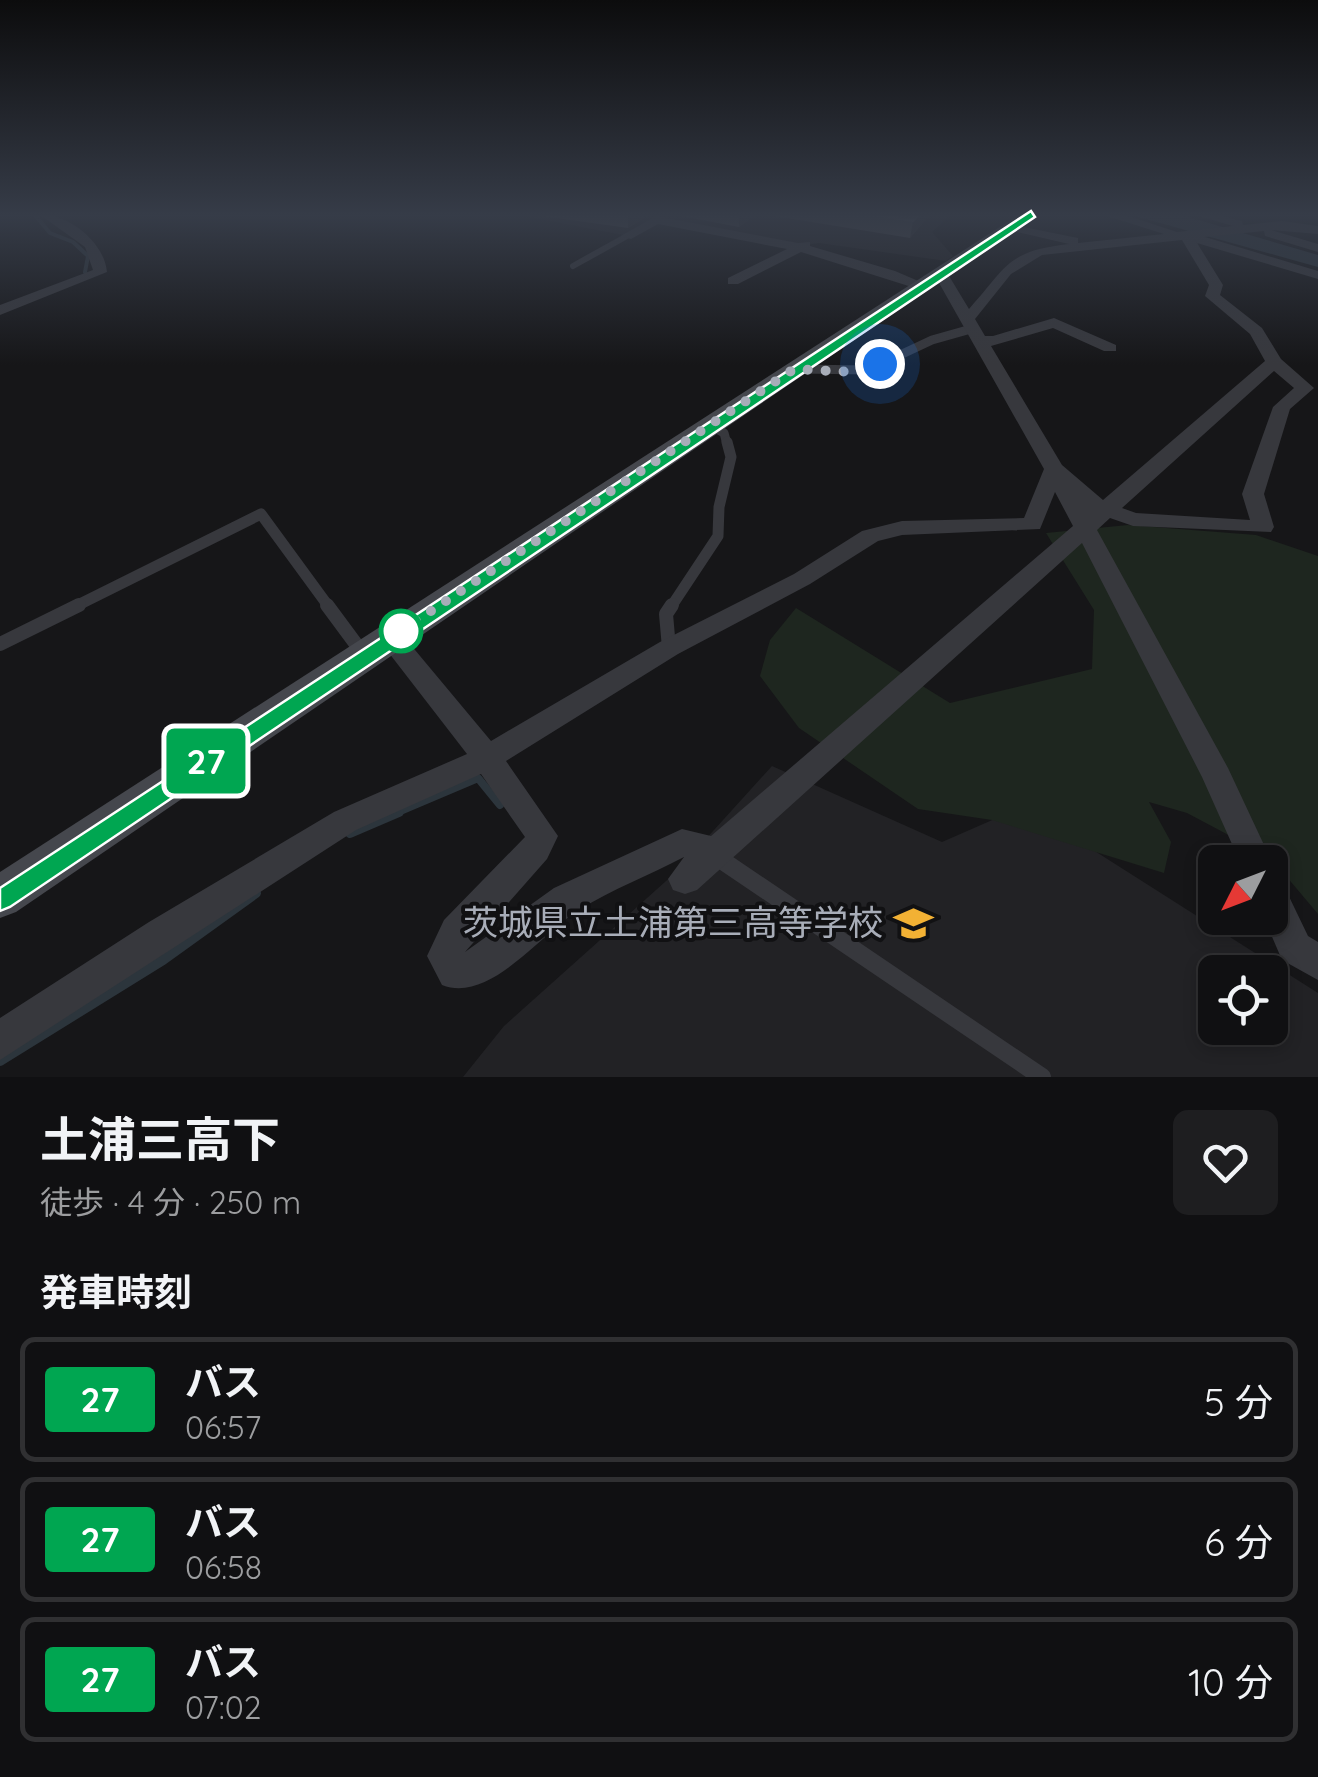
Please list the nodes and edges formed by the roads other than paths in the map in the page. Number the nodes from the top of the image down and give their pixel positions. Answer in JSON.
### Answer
{"nodes":[{"id":1,"x":102,"y":264,"type":"edge"},
{"id":2,"x":576,"y":264,"type":"edge"},
{"id":3,"x":766,"y":264,"type":"edge"},
{"id":4,"x":868,"y":264,"type":"edge"},
{"id":5,"x":956,"y":264,"type":"edge"},
{"id":6,"x":1011,"y":264,"type":"edge"},
{"id":7,"x":1205,"y":264,"type":"edge"},
{"id":8,"x":1281,"y":264,"type":"edge"},
{"id":9,"x":573,"y":266,"type":"dead end"},
{"id":10,"x":1318,"y":276,"type":"edge"},
{"id":11,"x":733,"y":281,"type":"dead end"},
{"id":12,"x":927,"y":283,"type":"junction"},
{"id":13,"x":0,"y":310,"type":"edge"},
{"id":14,"x":969,"y":322,"type":"junction"},
{"id":15,"x":1110,"y":348,"type":"dead end"},
{"id":16,"x":1274,"y":362,"type":"junction"},
{"id":17,"x":794,"y":369,"type":"junction"},
{"id":18,"x":710,"y":425,"type":"junction"},
{"id":19,"x":1054,"y":469,"type":"junction"},
{"id":20,"x":1107,"y":509,"type":"junction"},
{"id":21,"x":1084,"y":529,"type":"junction"},
{"id":22,"x":0,"y":644,"type":"edge"},
{"id":23,"x":378,"y":647,"type":"junction"},
{"id":24,"x":669,"y":648,"type":"junction"},
{"id":25,"x":487,"y":758,"type":"junction"},
{"id":26,"x":1248,"y":845,"type":"edge"},
{"id":27,"x":707,"y":851,"type":"junction"},
{"id":28,"x":685,"y":880,"type":"dead end"},
{"id":29,"x":0,"y":897,"type":"edge"},
{"id":30,"x":1288,"y":932,"type":"edge"},
{"id":31,"x":1318,"y":962,"type":"edge"},
{"id":32,"x":0,"y":1041,"type":"edge"},
{"id":33,"x":1042,"y":1077,"type":"edge"}],
"edges":[{"from":1,"to":13,"type":"street"},
{"from":2,"to":9,"type":"lane"},
{"from":3,"to":11,"type":"street"},
{"from":4,"to":12,"type":"street"},
{"from":5,"to":12,"type":"street"},
{"from":6,"to":14,"type":"street"},
{"from":7,"to":16,"type":"street"},
{"from":8,"to":10,"type":"street"},
{"from":12,"to":14,"type":"street"},
{"from":12,"to":17,"type":"street"},
{"from":14,"to":15,"type":"street"},
{"from":14,"to":17,"type":"lane"},
{"from":14,"to":19,"type":"street"},
{"from":16,"to":20,"type":"street"},
{"from":16,"to":20,"type":"street"},
{"from":17,"to":18,"type":"street"},
{"from":18,"to":23,"type":"street"},
{"from":18,"to":24,"type":"lane"},
{"from":19,"to":20,"type":"street"},
{"from":19,"to":21,"type":"street"},
{"from":19,"to":24,"type":"street"},
{"from":20,"to":21,"type":"street"},
{"from":21,"to":26,"type":"street"},
{"from":21,"to":27,"type":"street"},
{"from":22,"to":23,"type":"lane"},
{"from":23,"to":25,"type":"street"},
{"from":23,"to":29,"type":"street"},
{"from":24,"to":25,"type":"street"},
{"from":25,"to":27,"type":"street"},
{"from":25,"to":32,"type":"street"},
{"from":27,"to":28,"type":"street"},
{"from":27,"to":33,"type":"lane"},
{"from":30,"to":31,"type":"street"}]}
